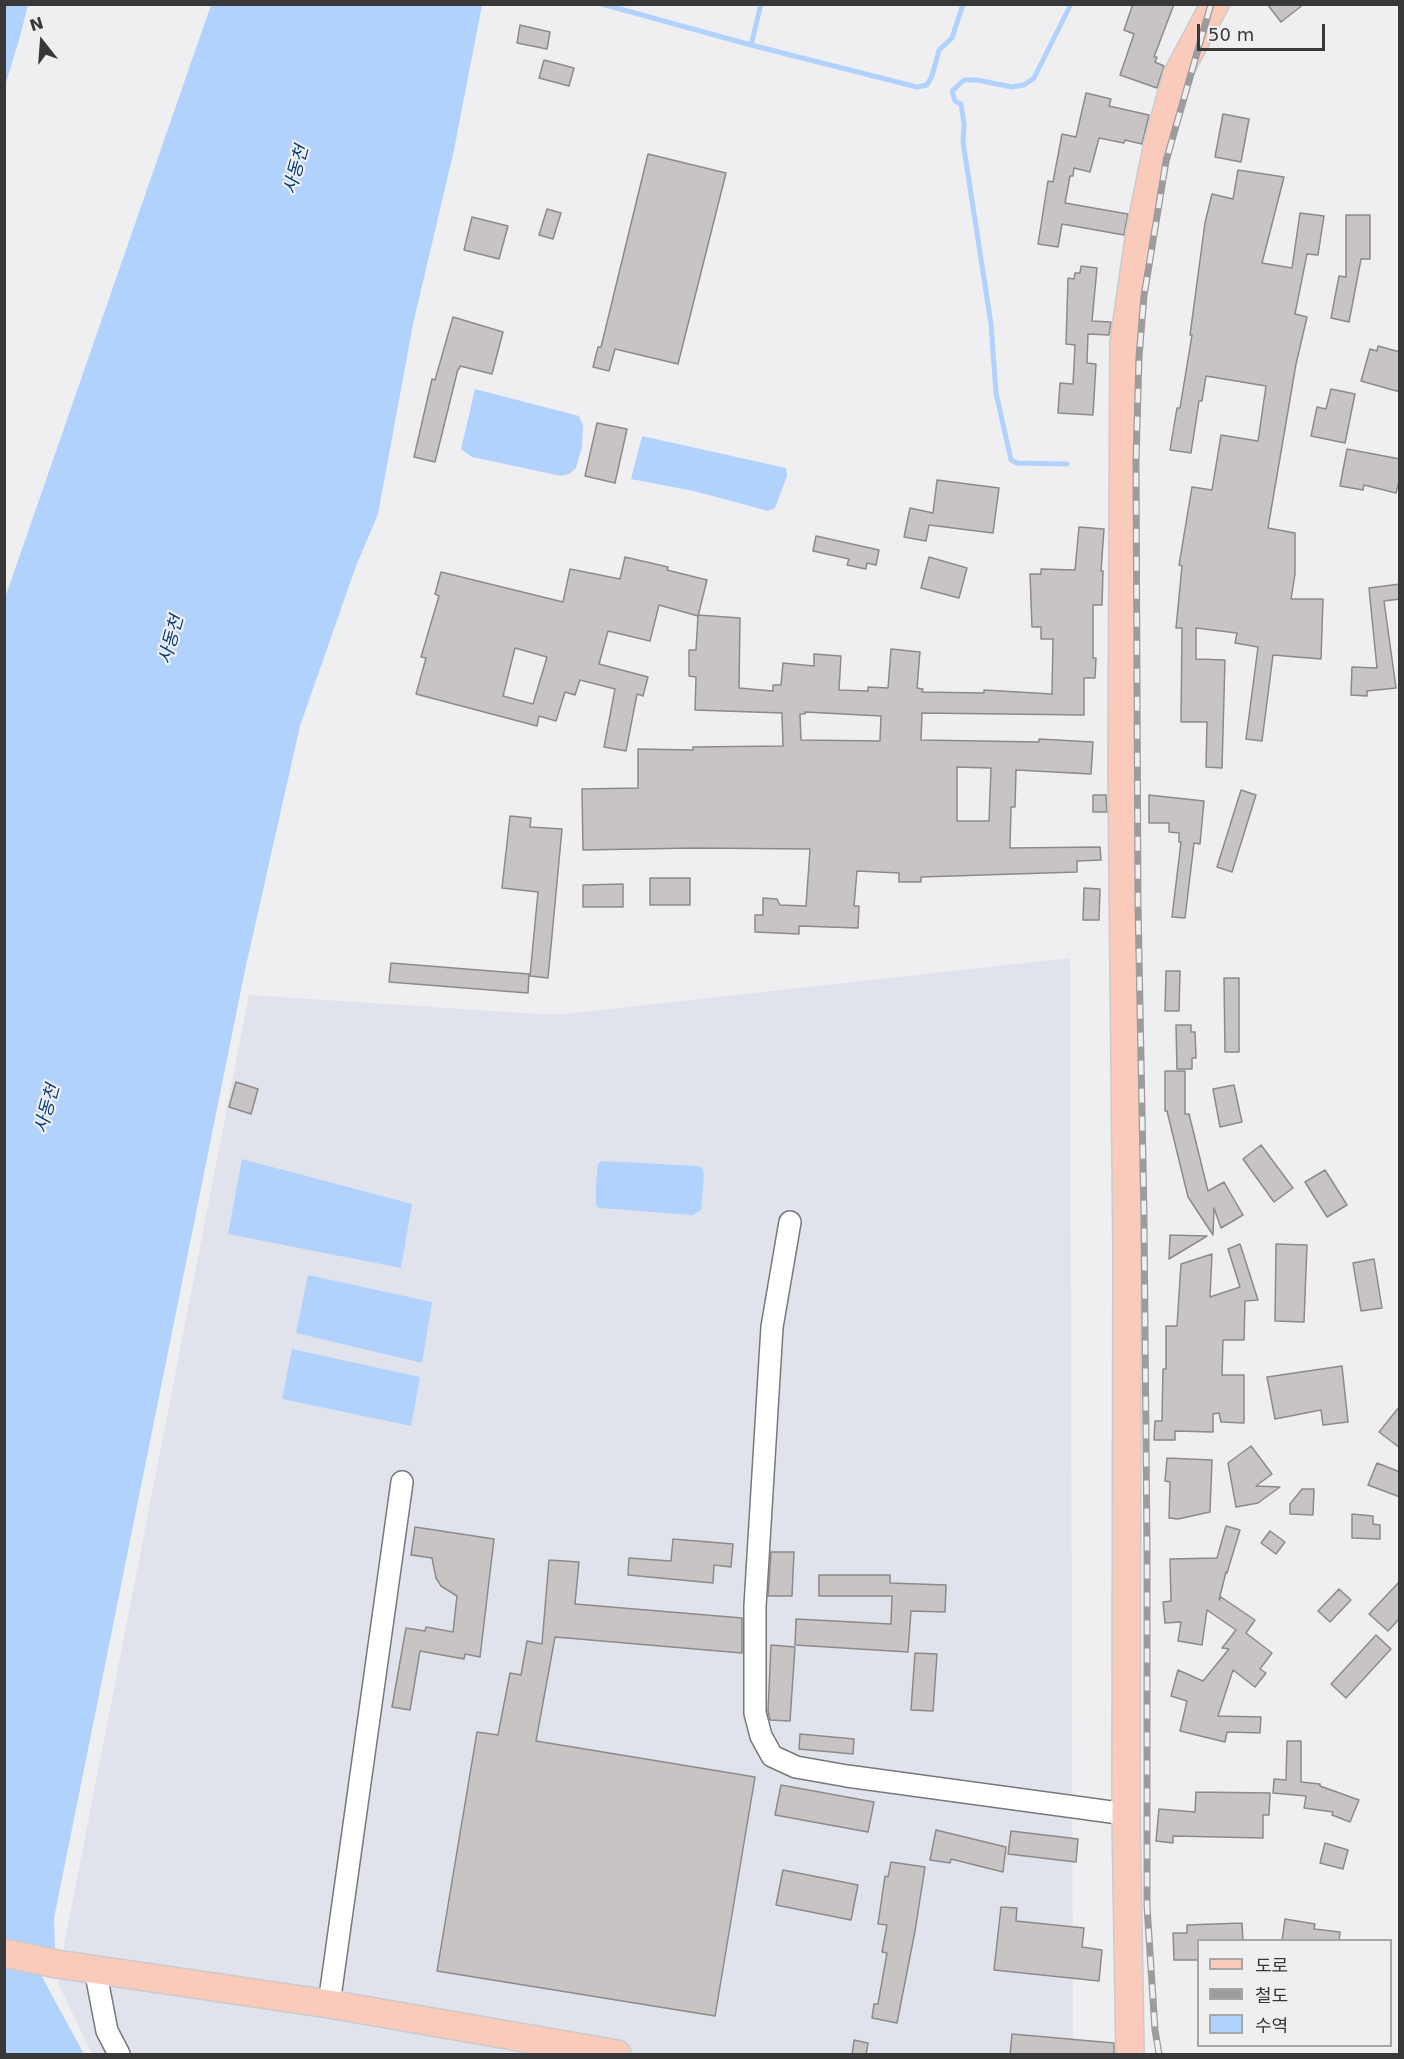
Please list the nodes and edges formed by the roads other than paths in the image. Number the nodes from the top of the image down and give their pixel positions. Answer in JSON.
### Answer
{"nodes":[{"id":1,"x":1215,"y":4,"type":"edge"},
{"id":2,"x":790,"y":1222,"type":"dead end"},
{"id":3,"x":402,"y":1482,"type":"dead end"},
{"id":4,"x":1126,"y":1814,"type":"junction"},
{"id":5,"x":4,"y":1953,"type":"edge"},
{"id":6,"x":95,"y":1969,"type":"junction"},
{"id":7,"x":329,"y":2004,"type":"junction"},
{"id":8,"x":119,"y":2055,"type":"edge"},
{"id":9,"x":617,"y":2055,"type":"edge"},
{"id":10,"x":1130,"y":2055,"type":"edge"}],
"edges":[{"from":1,"to":4,"type":"main road"},
{"from":2,"to":4,"type":"street"},
{"from":3,"to":7,"type":"street"},
{"from":4,"to":10,"type":"main road"},
{"from":5,"to":6,"type":"main road"},
{"from":6,"to":7,"type":"main road"},
{"from":6,"to":8,"type":"street"},
{"from":7,"to":9,"type":"main road"}]}
